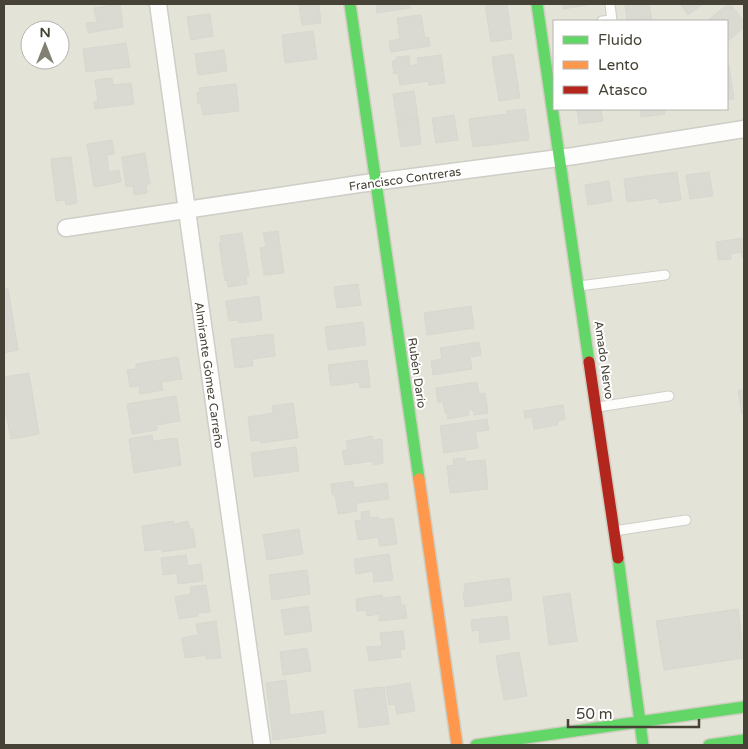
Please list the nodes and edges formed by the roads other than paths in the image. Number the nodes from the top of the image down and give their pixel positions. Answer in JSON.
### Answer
{"nodes":[{"id":1,"x":158,"y":4,"type":"edge"},
{"id":2,"x":350,"y":4,"type":"edge"},
{"id":3,"x":537,"y":4,"type":"edge"},
{"id":4,"x":610,"y":4,"type":"edge"},
{"id":5,"x":612,"y":20,"type":"edge"},
{"id":6,"x":553,"y":109,"type":"edge"},
{"id":7,"x":553,"y":110,"type":"edge"},
{"id":8,"x":744,"y":129,"type":"edge"},
{"id":9,"x":559,"y":158,"type":"junction"},
{"id":10,"x":376,"y":182,"type":"junction"},
{"id":11,"x":186,"y":210,"type":"junction"},
{"id":12,"x":66,"y":228,"type":"dead end"},
{"id":13,"x":665,"y":275,"type":"dead end"},
{"id":14,"x":579,"y":286,"type":"junction"},
{"id":15,"x":669,"y":396,"type":"dead end"},
{"id":16,"x":597,"y":407,"type":"junction"},
{"id":17,"x":686,"y":520,"type":"dead end"},
{"id":18,"x":614,"y":530,"type":"junction"},
{"id":19,"x":744,"y":707,"type":"edge"},
{"id":20,"x":640,"y":722,"type":"junction"},
{"id":21,"x":744,"y":740,"type":"edge"},
{"id":22,"x":262,"y":745,"type":"edge"},
{"id":23,"x":457,"y":745,"type":"edge"},
{"id":24,"x":476,"y":745,"type":"edge"},
{"id":25,"x":643,"y":745,"type":"edge"},
{"id":26,"x":710,"y":745,"type":"edge"}],
"edges":[{"from":1,"to":11,"type":"street","name":"Almirante Gómez Carreño"},
{"from":2,"to":10,"type":"street","name":"Rubén Darío"},
{"from":3,"to":6,"type":"street","name":"Amado Nervo"},
{"from":4,"to":5,"type":"lane"},
{"from":7,"to":9,"type":"street","name":"Amado Nervo"},
{"from":8,"to":9,"type":"street","name":"Francisco Contreras"},
{"from":9,"to":10,"type":"street","name":"Francisco Contreras"},
{"from":9,"to":14,"type":"street","name":"Amado Nervo"},
{"from":10,"to":11,"type":"street","name":"Francisco Contreras"},
{"from":10,"to":23,"type":"street","name":"Rubén Darío"},
{"from":11,"to":12,"type":"street","name":"Francisco Contreras"},
{"from":11,"to":22,"type":"street","name":"Almirante Gómez Carreño"},
{"from":13,"to":14,"type":"lane"},
{"from":14,"to":16,"type":"street","name":"Amado Nervo"},
{"from":15,"to":16,"type":"lane"},
{"from":16,"to":18,"type":"street","name":"Amado Nervo"},
{"from":17,"to":18,"type":"lane"},
{"from":18,"to":20,"type":"street","name":"Amado Nervo"},
{"from":19,"to":20,"type":"street"},
{"from":20,"to":24,"type":"street"},
{"from":20,"to":25,"type":"street","name":"Amado Nervo"},
{"from":21,"to":26,"type":"street"}]}
